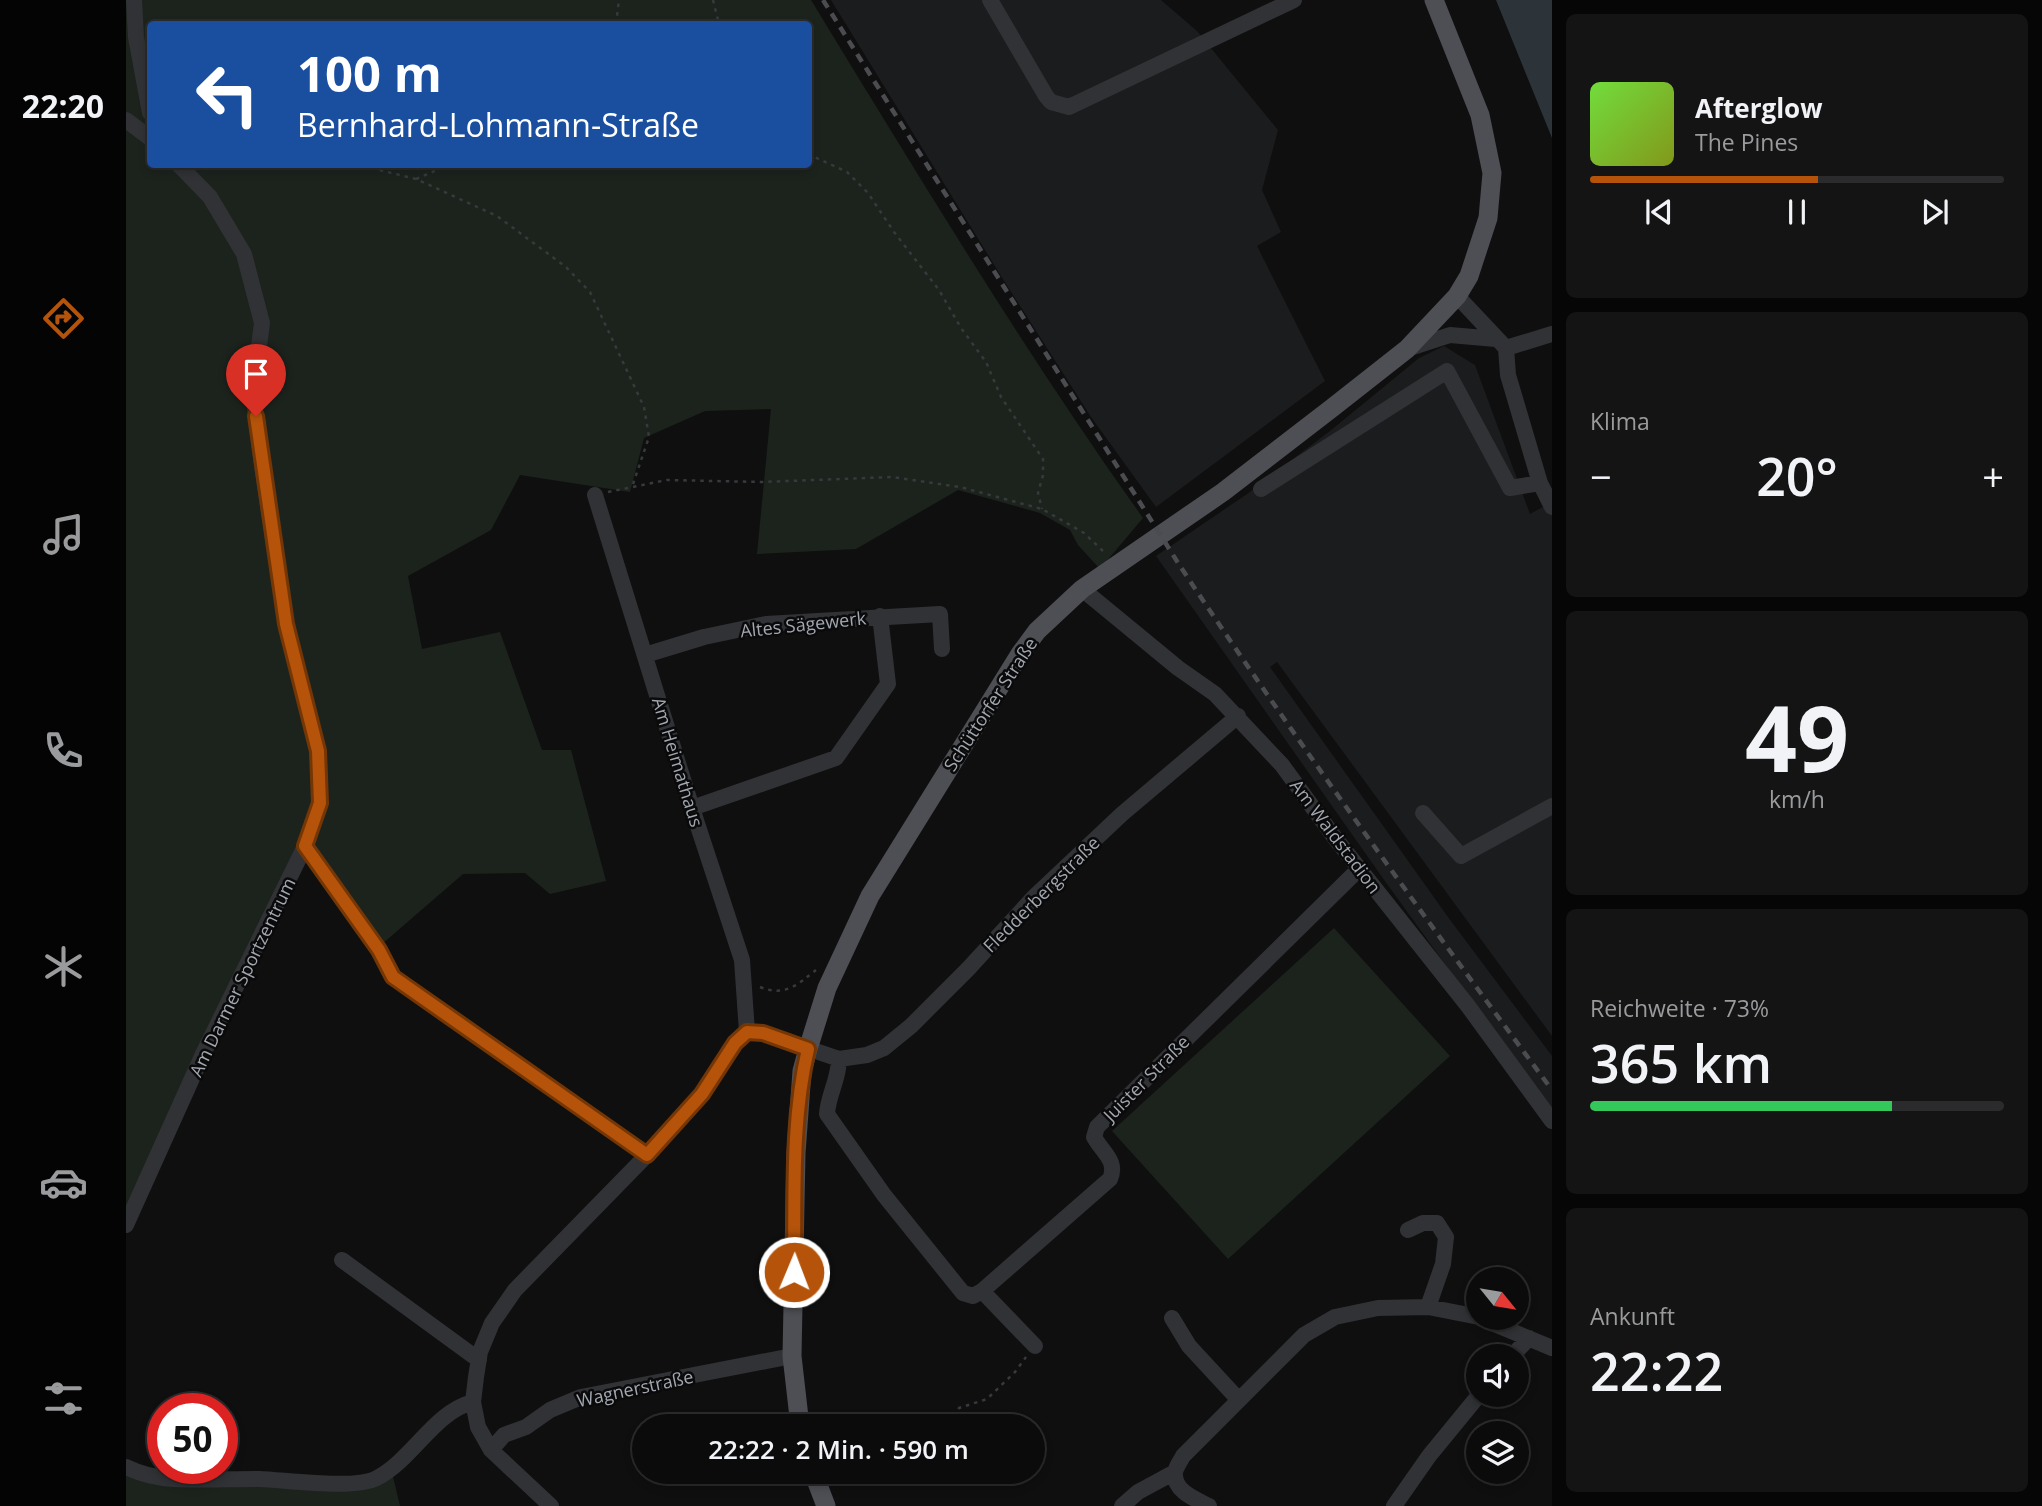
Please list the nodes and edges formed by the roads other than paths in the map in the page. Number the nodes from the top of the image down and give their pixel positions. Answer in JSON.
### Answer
{"nodes":[{"id":1,"x":134,"y":0,"type":"edge"},
{"id":2,"x":990,"y":0,"type":"edge"},
{"id":3,"x":1294,"y":0,"type":"edge"},
{"id":4,"x":1434,"y":0,"type":"edge"},
{"id":5,"x":147,"y":98,"type":"edge"},
{"id":6,"x":126,"y":120,"type":"edge"},
{"id":7,"x":126,"y":137,"type":"edge"},
{"id":8,"x":147,"y":138,"type":"edge"},
{"id":9,"x":147,"y":140,"type":"edge"},
{"id":10,"x":181,"y":168,"type":"edge"},
{"id":11,"x":1457,"y":296,"type":"junction"},
{"id":12,"x":1552,"y":334,"type":"edge"},
{"id":13,"x":1501,"y":343,"type":"junction"},
{"id":14,"x":1407,"y":349,"type":"junction"},
{"id":15,"x":1540,"y":483,"type":"junction"},
{"id":16,"x":1261,"y":489,"type":"dead end"},
{"id":17,"x":595,"y":495,"type":"road end"},
{"id":18,"x":1552,"y":507,"type":"edge"},
{"id":19,"x":1082,"y":589,"type":"junction"},
{"id":20,"x":880,"y":616,"type":"junction"},
{"id":21,"x":942,"y":649,"type":"dead end"},
{"id":22,"x":645,"y":655,"type":"junction"},
{"id":23,"x":1238,"y":716,"type":"junction"},
{"id":24,"x":1552,"y":806,"type":"edge"},
{"id":25,"x":692,"y":808,"type":"junction"},
{"id":26,"x":1423,"y":813,"type":"dead end"},
{"id":27,"x":305,"y":846,"type":"junction"},
{"id":28,"x":1360,"y":868,"type":"junction"},
{"id":29,"x":747,"y":1032,"type":"junction"},
{"id":30,"x":808,"y":1049,"type":"junction"},
{"id":31,"x":839,"y":1059,"type":"junction"},
{"id":32,"x":1552,"y":1121,"type":"edge"},
{"id":33,"x":647,"y":1155,"type":"junction"},
{"id":34,"x":126,"y":1225,"type":"edge"},
{"id":35,"x":1408,"y":1230,"type":"dead end"},
{"id":36,"x":342,"y":1260,"type":"dead end"},
{"id":37,"x":982,"y":1291,"type":"junction"},
{"id":38,"x":1428,"y":1307,"type":"junction"},
{"id":39,"x":1466,"y":1315,"type":"edge"},
{"id":40,"x":1172,"y":1318,"type":"dead end"},
{"id":41,"x":1510,"y":1330,"type":"edge"},
{"id":42,"x":1530,"y":1338,"type":"junction"},
{"id":43,"x":1524,"y":1344,"type":"edge"},
{"id":44,"x":1035,"y":1346,"type":"road end"},
{"id":45,"x":1552,"y":1348,"type":"edge"},
{"id":46,"x":792,"y":1356,"type":"junction"},
{"id":47,"x":479,"y":1360,"type":"junction"},
{"id":48,"x":1238,"y":1399,"type":"junction"},
{"id":49,"x":473,"y":1402,"type":"junction"},
{"id":50,"x":1469,"y":1407,"type":"edge"},
{"id":51,"x":799,"y":1414,"type":"edge"},
{"id":52,"x":491,"y":1450,"type":"junction"},
{"id":53,"x":126,"y":1467,"type":"edge"},
{"id":54,"x":1175,"y":1472,"type":"junction"},
{"id":55,"x":818,"y":1484,"type":"edge"},
{"id":56,"x":551,"y":1506,"type":"edge"},
{"id":57,"x":826,"y":1506,"type":"edge"},
{"id":58,"x":1122,"y":1506,"type":"edge"},
{"id":59,"x":1209,"y":1506,"type":"edge"},
{"id":60,"x":1394,"y":1506,"type":"edge"}],
"edges":[{"from":1,"to":5,"type":"street"},
{"from":2,"to":3,"type":"street"},
{"from":4,"to":11,"type":"main road","name":"Schüttorfer Straße"},
{"from":6,"to":8,"type":"street"},
{"from":7,"to":9,"type":"street"},
{"from":10,"to":27,"type":"street","name":"Am Darmer Sportzentrum"},
{"from":11,"to":13,"type":"street"},
{"from":11,"to":14,"type":"main road","name":"Schüttorfer Straße"},
{"from":12,"to":13,"type":"street"},
{"from":13,"to":14,"type":"street"},
{"from":13,"to":15,"type":"street"},
{"from":14,"to":19,"type":"main road","name":"Schüttorfer Straße"},
{"from":15,"to":16,"type":"street"},
{"from":15,"to":18,"type":"street"},
{"from":17,"to":22,"type":"street","name":"Am Heimathaus"},
{"from":19,"to":23,"type":"street","name":"Am Waldstadion"},
{"from":19,"to":30,"type":"main road","name":"Schüttorfer Straße"},
{"from":20,"to":21,"type":"street","name":"Altes Sägewerk"},
{"from":20,"to":22,"type":"street","name":"Altes Sägewerk"},
{"from":20,"to":25,"type":"street","name":"Altes Sägewerk"},
{"from":22,"to":25,"type":"street","name":"Am Heimathaus"},
{"from":23,"to":28,"type":"street","name":"Am Waldstadion"},
{"from":23,"to":31,"type":"street","name":"Fledderbergstraße"},
{"from":24,"to":26,"type":"street"},
{"from":25,"to":29,"type":"street","name":"Am Heimathaus"},
{"from":27,"to":33,"type":"street"},
{"from":27,"to":34,"type":"street","name":"Am Darmer Sportzentrum"},
{"from":28,"to":32,"type":"street","name":"Am Waldstadion"},
{"from":28,"to":37,"type":"street","name":"Juister Straße"},
{"from":29,"to":30,"type":"street"},
{"from":29,"to":33,"type":"street"},
{"from":30,"to":31,"type":"street"},
{"from":30,"to":46,"type":"main road","name":"Schüttorfer Straße"},
{"from":31,"to":37,"type":"street"},
{"from":33,"to":47,"type":"street"},
{"from":35,"to":38,"type":"street"},
{"from":36,"to":47,"type":"street"},
{"from":37,"to":44,"type":"street"},
{"from":38,"to":39,"type":"street"},
{"from":38,"to":48,"type":"street"},
{"from":40,"to":48,"type":"street"},
{"from":41,"to":42,"type":"street"},
{"from":42,"to":43,"type":"street"},
{"from":42,"to":45,"type":"street"},
{"from":46,"to":51,"type":"main road","name":"Schüttorfer Straße"},
{"from":46,"to":52,"type":"street","name":"Wagnerstraße"},
{"from":47,"to":49,"type":"street"},
{"from":48,"to":54,"type":"street"},
{"from":49,"to":52,"type":"street"},
{"from":49,"to":53,"type":"street"},
{"from":50,"to":60,"type":"street"},
{"from":52,"to":56,"type":"street"},
{"from":54,"to":58,"type":"street"},
{"from":54,"to":59,"type":"street"},
{"from":55,"to":57,"type":"main road"}]}
